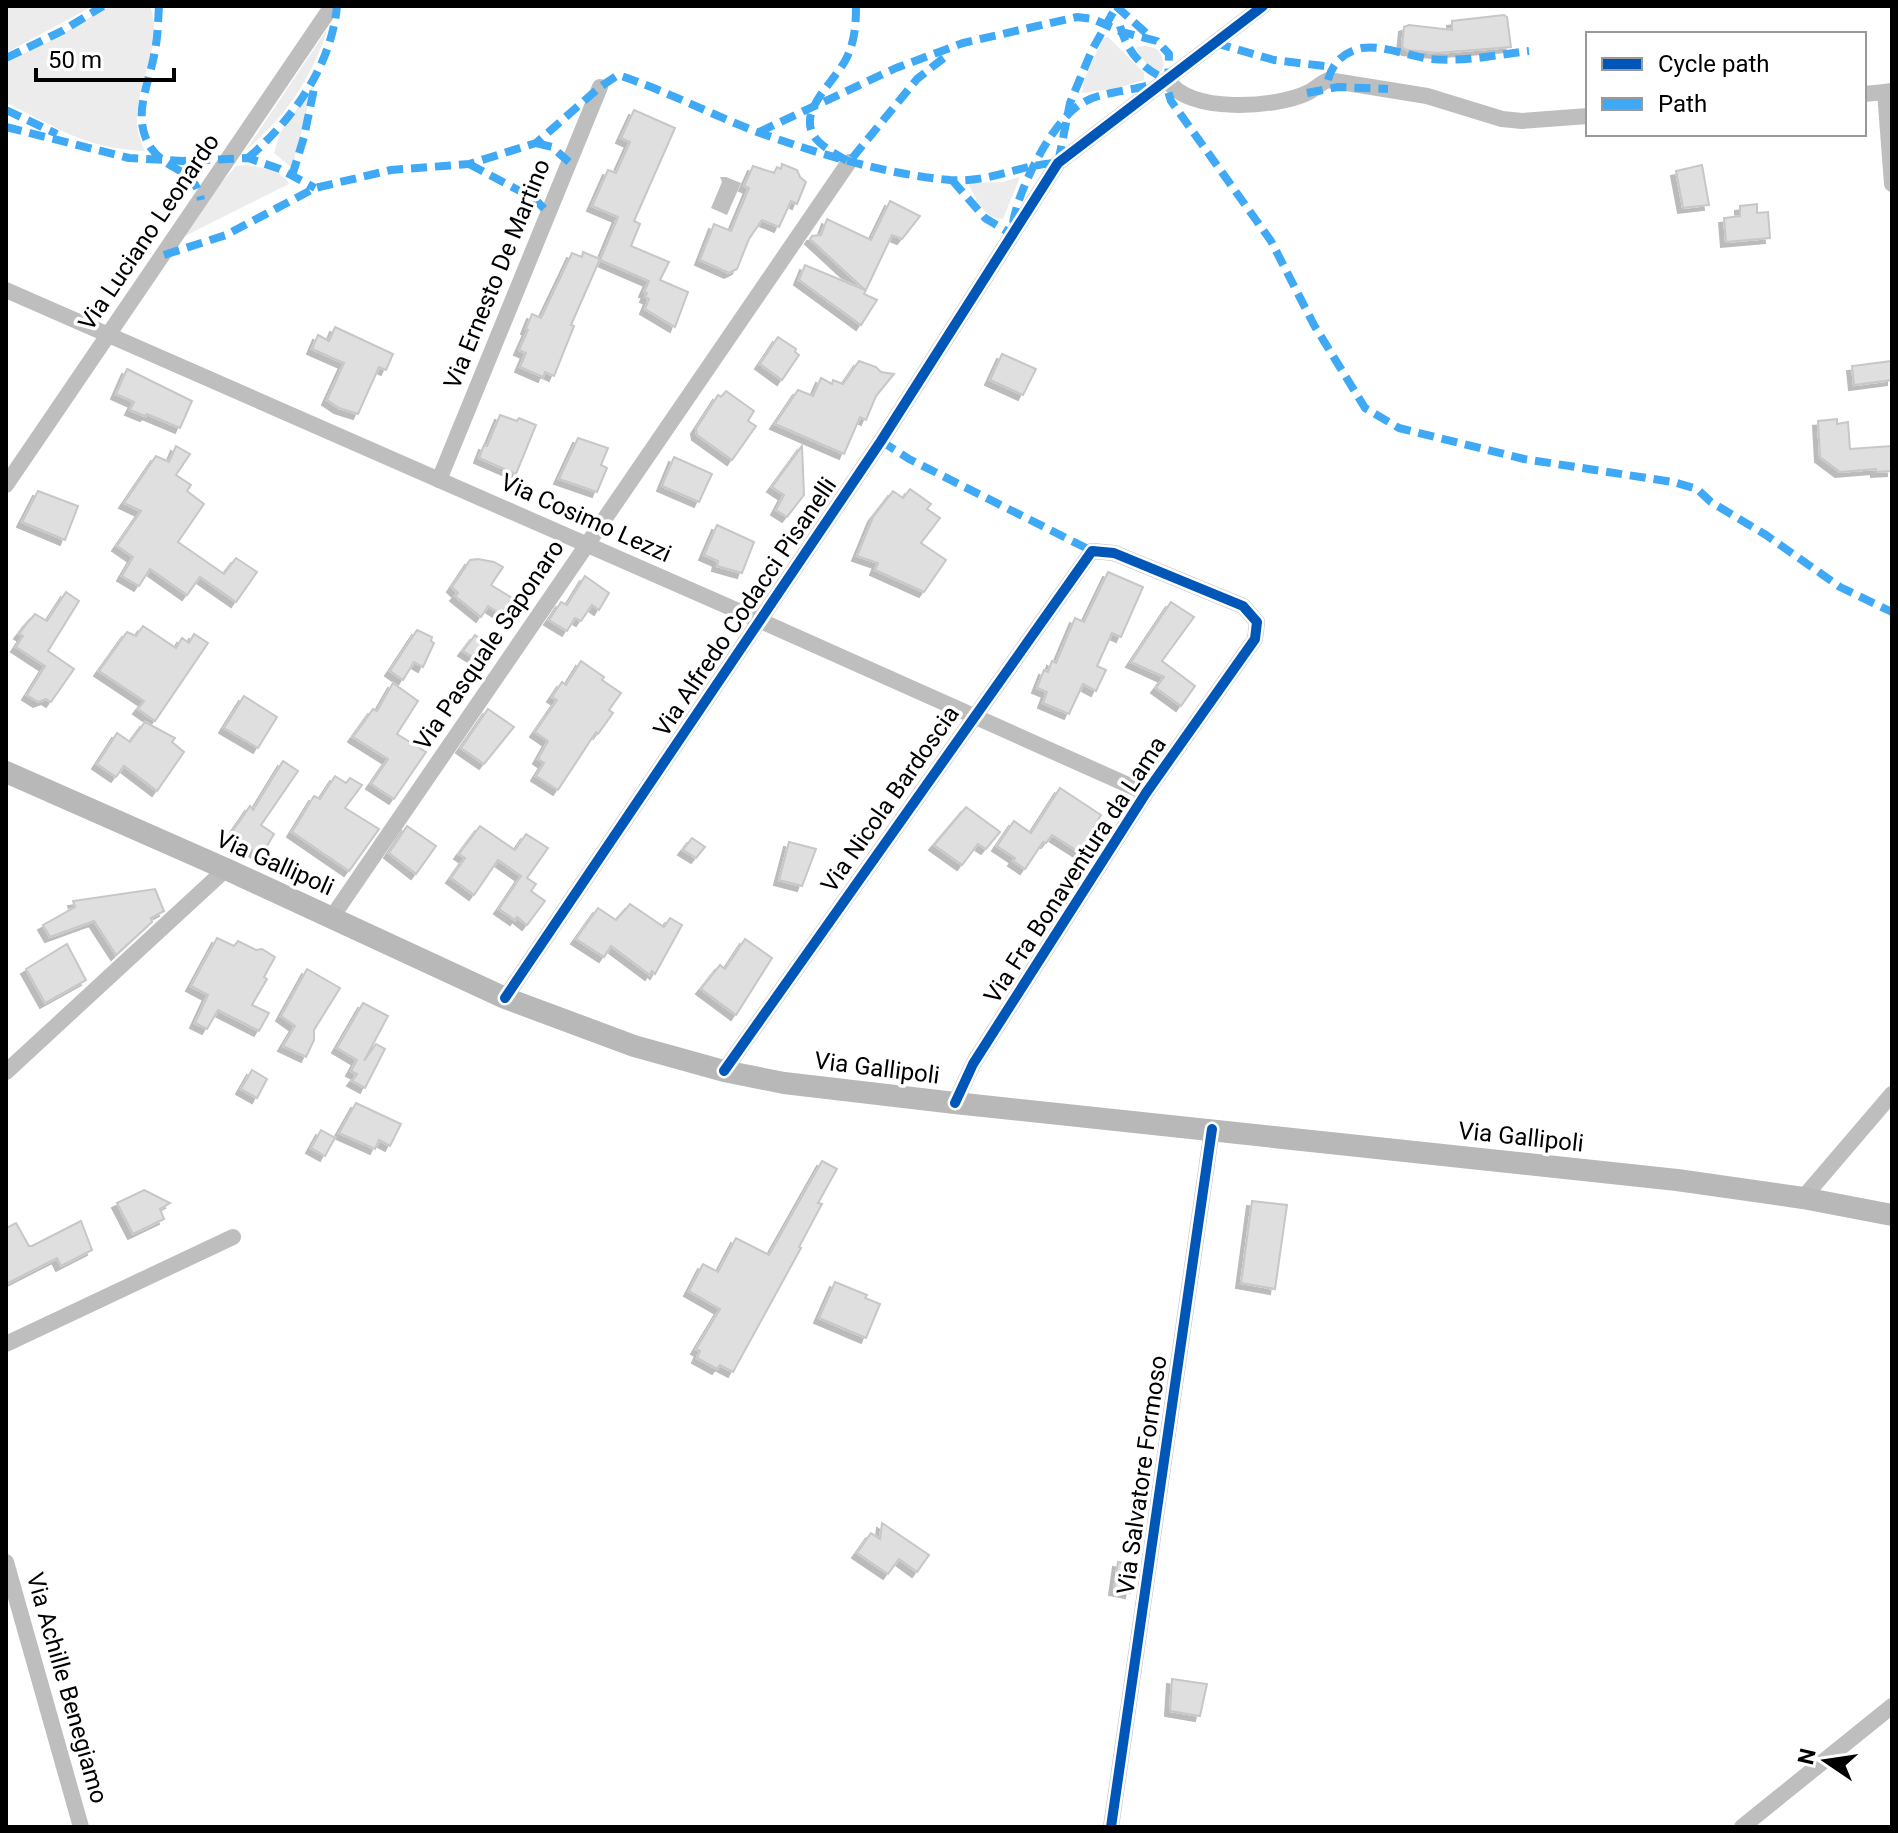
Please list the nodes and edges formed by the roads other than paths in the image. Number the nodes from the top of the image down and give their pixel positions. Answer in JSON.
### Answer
{"nodes":[{"id":1,"x":332,"y":6,"type":"edge"},
{"id":2,"x":1263,"y":6,"type":"edge"},
{"id":3,"x":1168,"y":80,"type":"junction"},
{"id":4,"x":600,"y":87,"type":"dead end"},
{"id":5,"x":1888,"y":92,"type":"edge"},
{"id":6,"x":1866,"y":94,"type":"edge"},
{"id":7,"x":1586,"y":116,"type":"edge"},
{"id":8,"x":849,"y":162,"type":"dead end"},
{"id":9,"x":1892,"y":184,"type":"edge"},
{"id":10,"x":6,"y":290,"type":"edge"},
{"id":11,"x":108,"y":335,"type":"junction"},
{"id":12,"x":439,"y":480,"type":"junction"},
{"id":13,"x":6,"y":485,"type":"edge"},
{"id":14,"x":586,"y":544,"type":"junction"},
{"id":15,"x":761,"y":621,"type":"junction"},
{"id":16,"x":1257,"y":622,"type":"joint"},
{"id":17,"x":973,"y":716,"type":"junction"},
{"id":18,"x":6,"y":772,"type":"edge"},
{"id":19,"x":1146,"y":793,"type":"junction"},
{"id":20,"x":226,"y":869,"type":"junction"},
{"id":21,"x":332,"y":917,"type":"junction"},
{"id":22,"x":505,"y":998,"type":"junction"},
{"id":23,"x":724,"y":1071,"type":"junction"},
{"id":24,"x":6,"y":1072,"type":"edge"},
{"id":25,"x":1892,"y":1094,"type":"edge"},
{"id":26,"x":955,"y":1103,"type":"junction"},
{"id":27,"x":1212,"y":1129,"type":"junction"},
{"id":28,"x":1803,"y":1198,"type":"junction"},
{"id":29,"x":1892,"y":1215,"type":"edge"},
{"id":30,"x":233,"y":1237,"type":"dead end"},
{"id":31,"x":6,"y":1344,"type":"edge"},
{"id":32,"x":6,"y":1562,"type":"edge"},
{"id":33,"x":1892,"y":1706,"type":"edge"},
{"id":34,"x":81,"y":1827,"type":"edge"},
{"id":35,"x":1111,"y":1827,"type":"edge"},
{"id":36,"x":1742,"y":1827,"type":"edge"}],
"edges":[{"from":1,"to":11,"type":"street","name":"Via Luciano Leonardo"},
{"from":2,"to":3,"type":"street","name":"Via Alfredo Codacci Pisanelli"},
{"from":3,"to":7,"type":"street"},
{"from":3,"to":15,"type":"street","name":"Via Alfredo Codacci Pisanelli"},
{"from":4,"to":12,"type":"street","name":"Via Ernesto De Martino"},
{"from":5,"to":6,"type":"street"},
{"from":5,"to":9,"type":"street"},
{"from":8,"to":14,"type":"street","name":"Via Pasquale Saponaro"},
{"from":10,"to":11,"type":"street","name":"Via Cosimo Lezzi"},
{"from":11,"to":12,"type":"street","name":"Via Cosimo Lezzi"},
{"from":11,"to":13,"type":"street","name":"Via Luciano Leonardo"},
{"from":12,"to":14,"type":"street","name":"Via Cosimo Lezzi"},
{"from":14,"to":15,"type":"street","name":"Via Cosimo Lezzi"},
{"from":14,"to":21,"type":"street","name":"Via Pasquale Saponaro"},
{"from":15,"to":17,"type":"street","name":"Via Cosimo Lezzi"},
{"from":15,"to":22,"type":"street","name":"Via Alfredo Codacci Pisanelli"},
{"from":16,"to":17,"type":"street","name":"Via Nicola Bardoscia"},
{"from":16,"to":19,"type":"street","name":"Via Fra Bonaventura da Lama"},
{"from":17,"to":19,"type":"street","name":"Via Cosimo Lezzi"},
{"from":17,"to":23,"type":"street","name":"Via Nicola Bardoscia"},
{"from":18,"to":20,"type":"main road","name":"Via Gallipoli"},
{"from":19,"to":26,"type":"street","name":"Via Fra Bonaventura da Lama"},
{"from":20,"to":21,"type":"main road","name":"Via Gallipoli"},
{"from":20,"to":24,"type":"street"},
{"from":21,"to":22,"type":"main road","name":"Via Gallipoli"},
{"from":22,"to":23,"type":"main road","name":"Via Gallipoli"},
{"from":23,"to":26,"type":"main road","name":"Via Gallipoli"},
{"from":25,"to":28,"type":"street"},
{"from":26,"to":27,"type":"main road","name":"Via Gallipoli"},
{"from":27,"to":28,"type":"main road","name":"Via Gallipoli"},
{"from":27,"to":35,"type":"street","name":"Via Salvatore Formoso"},
{"from":28,"to":29,"type":"main road","name":"Via Gallipoli"},
{"from":30,"to":31,"type":"street"},
{"from":32,"to":34,"type":"street","name":"Via Achille Benegiamo"},
{"from":33,"to":36,"type":"street"}]}
